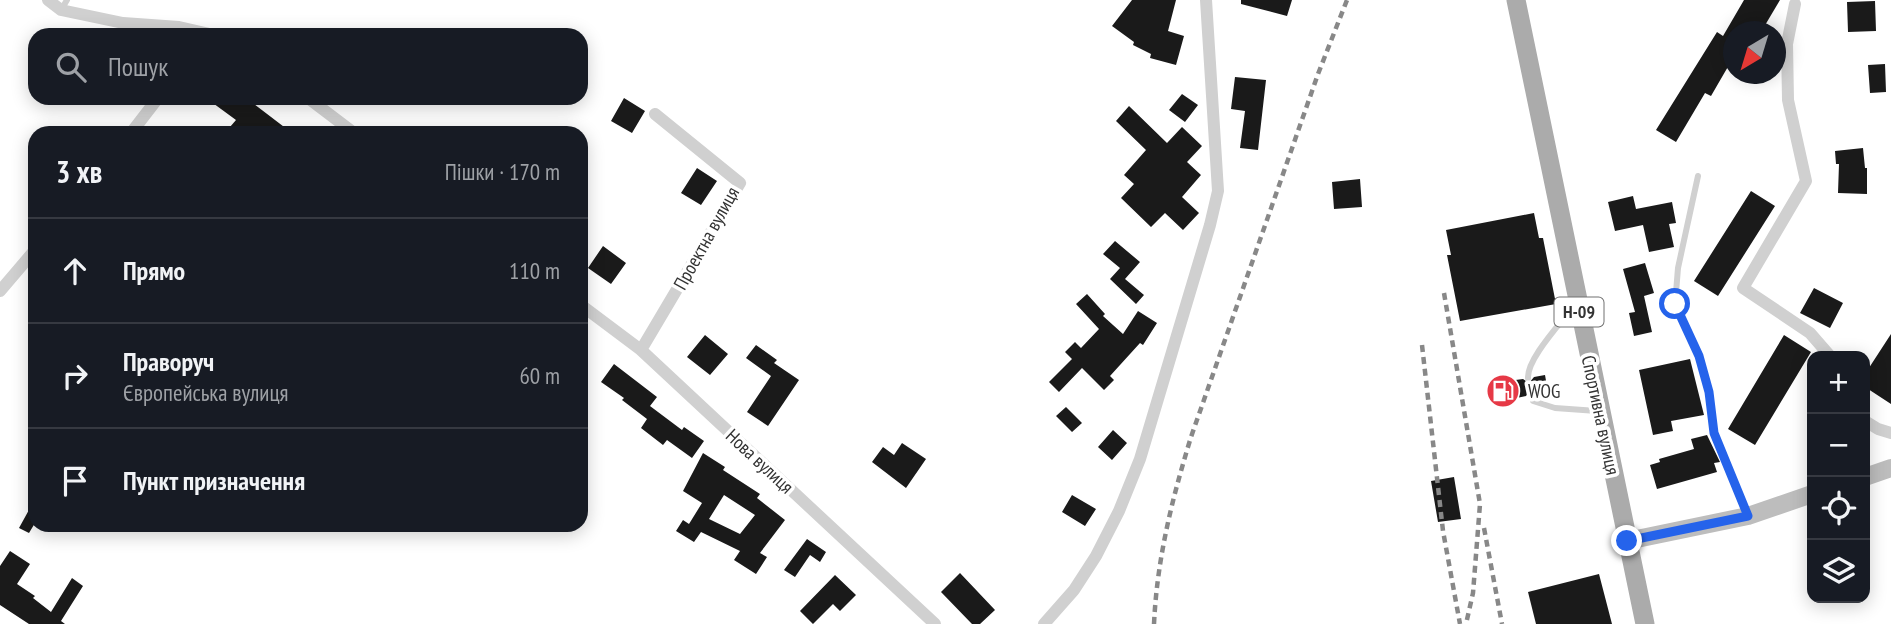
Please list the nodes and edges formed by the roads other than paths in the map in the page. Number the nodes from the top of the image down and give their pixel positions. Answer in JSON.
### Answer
{"nodes":[{"id":1,"x":48,"y":0,"type":"edge"},
{"id":2,"x":1206,"y":0,"type":"edge"},
{"id":3,"x":1516,"y":0,"type":"edge"},
{"id":4,"x":1795,"y":4,"type":"dead end"},
{"id":5,"x":64,"y":5,"type":"edge"},
{"id":6,"x":184,"y":28,"type":"edge"},
{"id":7,"x":153,"y":105,"type":"edge"},
{"id":8,"x":317,"y":105,"type":"edge"},
{"id":9,"x":655,"y":114,"type":"dead end"},
{"id":10,"x":136,"y":126,"type":"edge"},
{"id":11,"x":345,"y":126,"type":"edge"},
{"id":12,"x":1698,"y":176,"type":"dead end"},
{"id":13,"x":28,"y":258,"type":"edge"},
{"id":14,"x":0,"y":291,"type":"edge"},
{"id":15,"x":1577,"y":302,"type":"junction"},
{"id":16,"x":588,"y":310,"type":"edge"},
{"id":17,"x":641,"y":350,"type":"junction"},
{"id":18,"x":1826,"y":351,"type":"edge"},
{"id":19,"x":1528,"y":378,"type":"dead end"},
{"id":20,"x":1532,"y":395,"type":"dead end"},
{"id":21,"x":1599,"y":411,"type":"junction"},
{"id":22,"x":1870,"y":424,"type":"edge"},
{"id":23,"x":1891,"y":433,"type":"edge"},
{"id":24,"x":1891,"y":468,"type":"edge"},
{"id":25,"x":1870,"y":475,"type":"edge"},
{"id":26,"x":1807,"y":496,"type":"edge"},
{"id":27,"x":1748,"y":516,"type":"junction"},
{"id":28,"x":1627,"y":541,"type":"junction"},
{"id":29,"x":935,"y":624,"type":"edge"},
{"id":30,"x":1044,"y":624,"type":"edge"},
{"id":31,"x":1645,"y":624,"type":"edge"}],
"edges":[{"from":1,"to":5,"type":"street"},
{"from":2,"to":30,"type":"street"},
{"from":3,"to":15,"type":"main road","name":"Спортивна вулиця","number":"Н-09"},
{"from":4,"to":18,"type":"street"},
{"from":5,"to":6,"type":"street"},
{"from":7,"to":10,"type":"street"},
{"from":8,"to":11,"type":"street"},
{"from":9,"to":17,"type":"street","name":"Проектна вулиця"},
{"from":12,"to":27,"type":"lane"},
{"from":13,"to":14,"type":"street"},
{"from":15,"to":19,"type":"lane"},
{"from":15,"to":21,"type":"main road","name":"Спортивна вулиця","number":"Н-09"},
{"from":16,"to":17,"type":"street","name":"Нова вулиця"},
{"from":17,"to":29,"type":"street","name":"Нова вулиця"},
{"from":20,"to":21,"type":"lane"},
{"from":21,"to":28,"type":"main road","name":"Спортивна вулиця","number":"Н-09"},
{"from":22,"to":23,"type":"street"},
{"from":24,"to":25,"type":"street"},
{"from":26,"to":27,"type":"street"},
{"from":27,"to":28,"type":"street"},
{"from":28,"to":31,"type":"main road","name":"Спортивна вулиця","number":"Н-09"}]}
